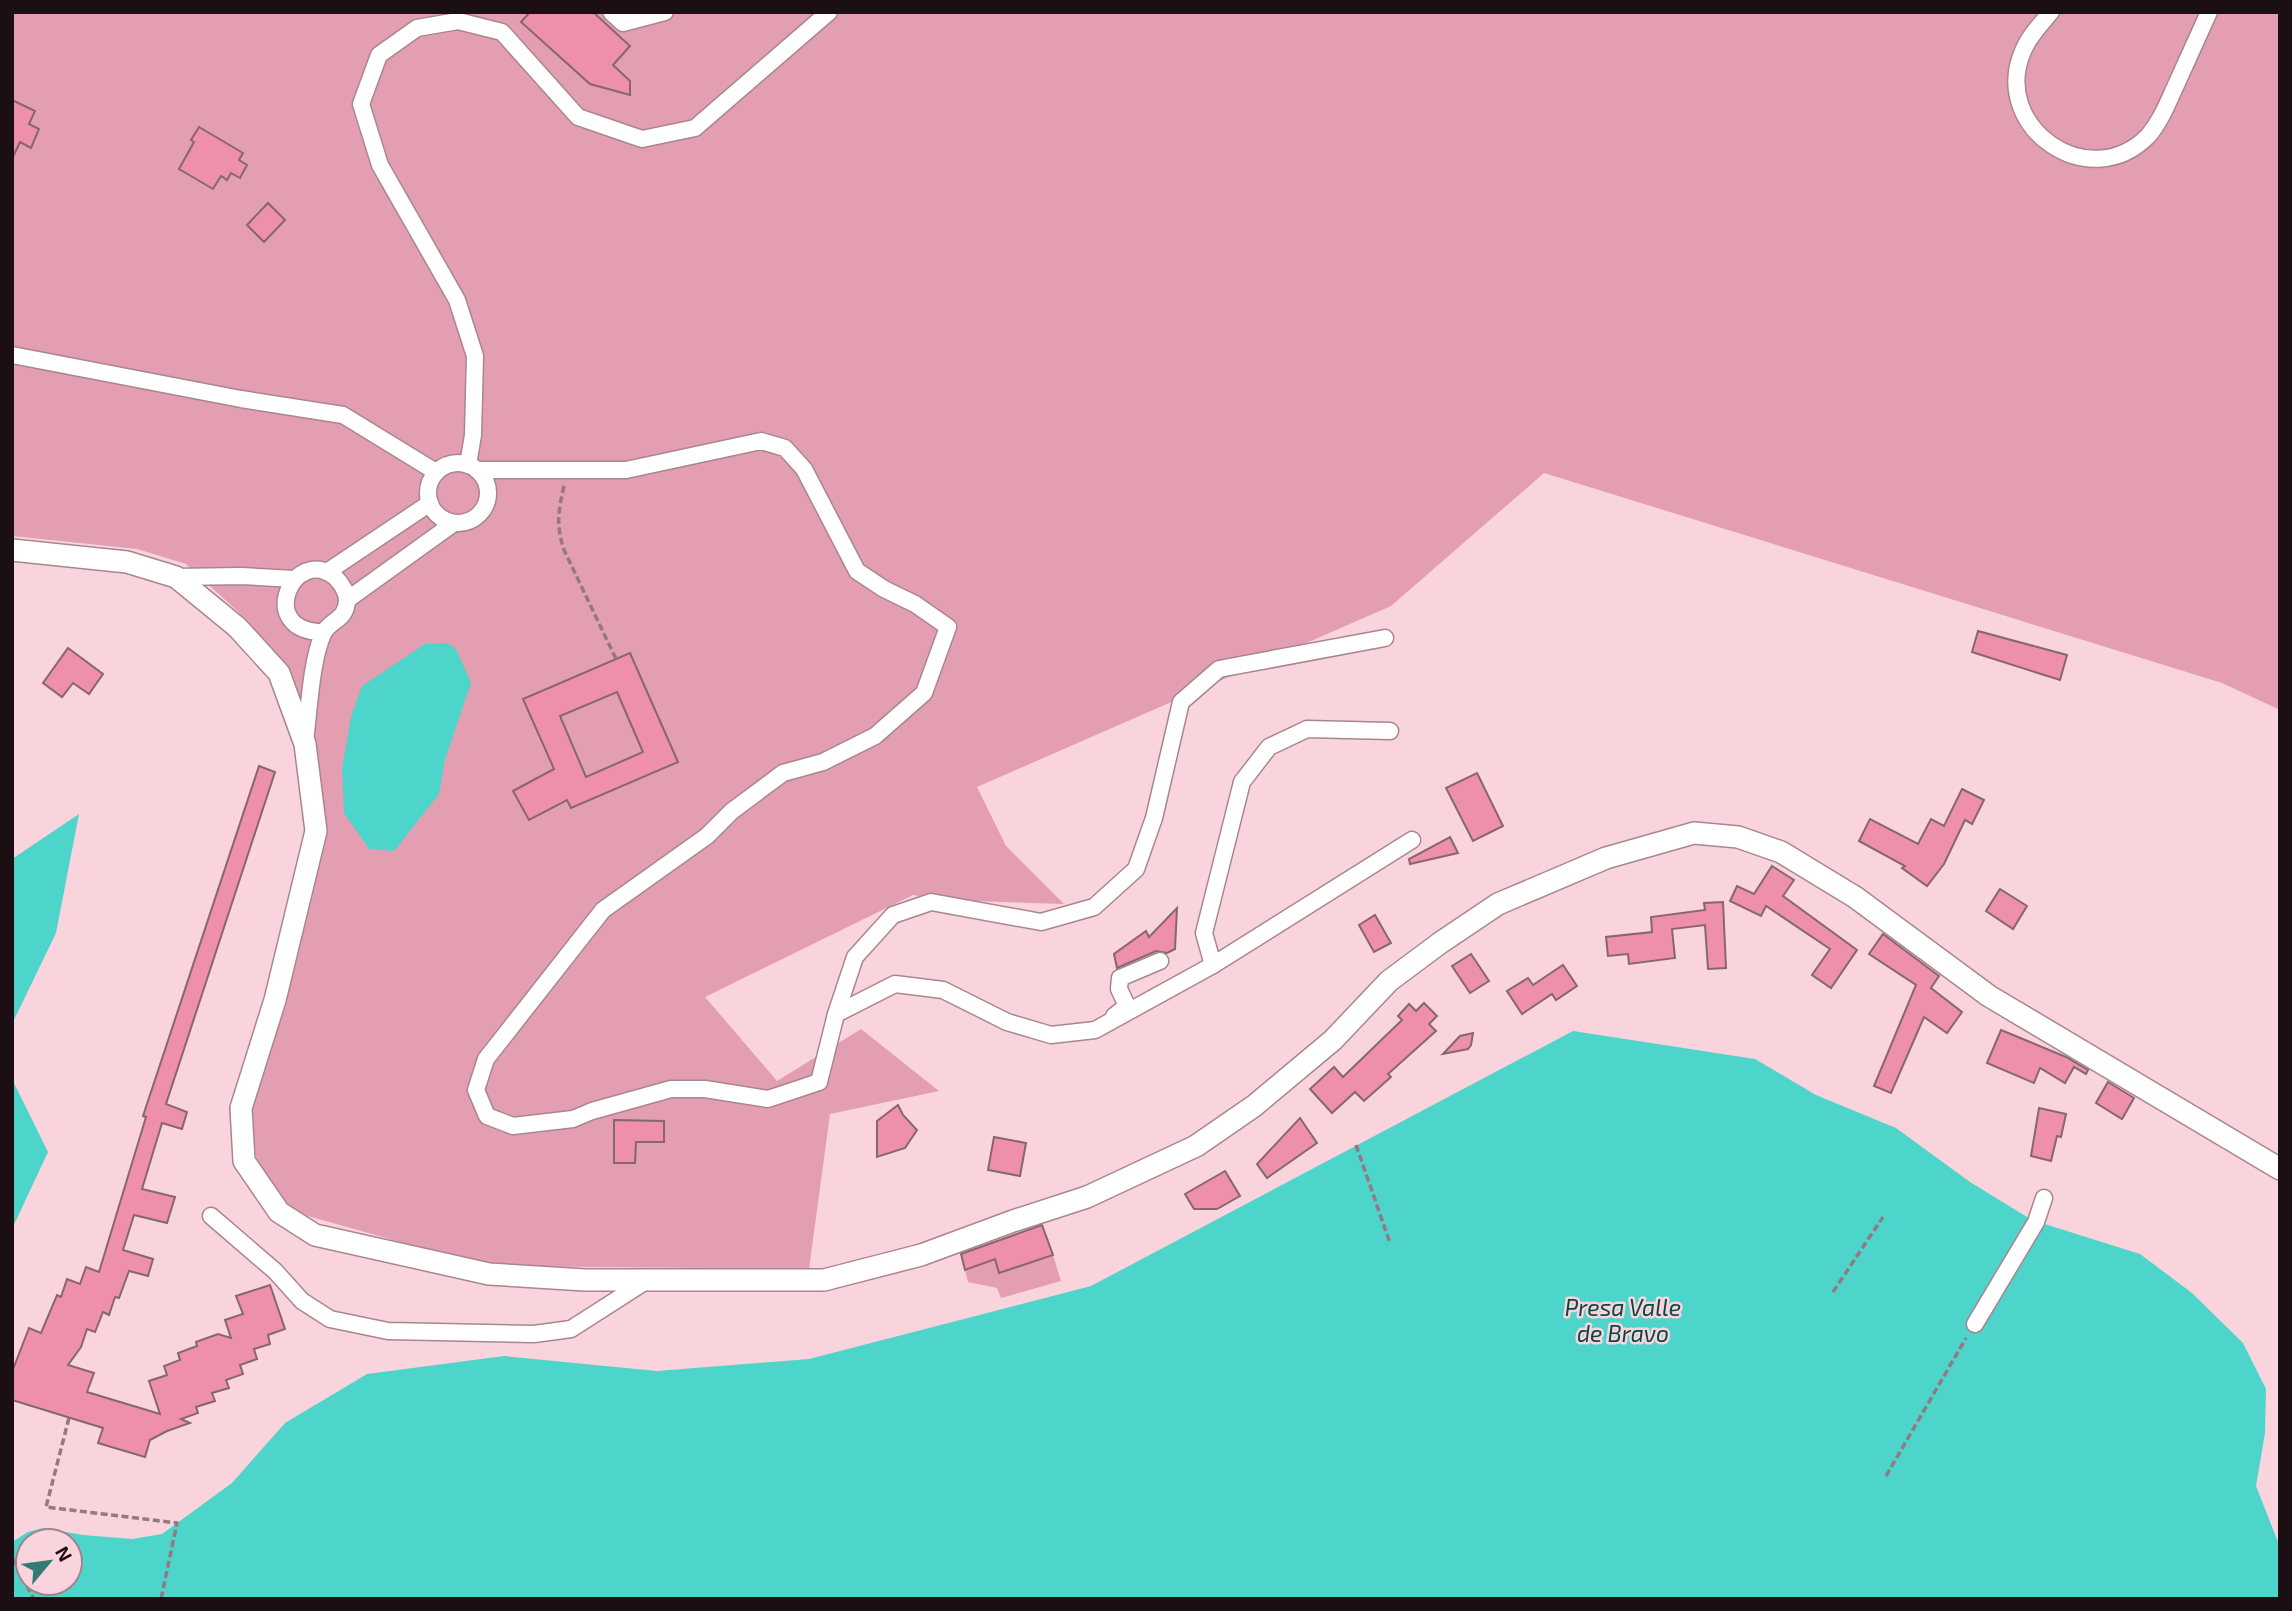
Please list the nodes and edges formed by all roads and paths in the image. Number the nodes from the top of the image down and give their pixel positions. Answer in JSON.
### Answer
{"nodes":[{"id":1,"x":611,"y":12,"type":"edge"},
{"id":2,"x":665,"y":12,"type":"edge"},
{"id":3,"x":829,"y":12,"type":"edge"},
{"id":4,"x":2051,"y":12,"type":"edge"},
{"id":5,"x":2209,"y":12,"type":"edge"},
{"id":6,"x":12,"y":355,"type":"edge"},
{"id":7,"x":473,"y":467,"type":"junction"},
{"id":8,"x":567,"y":471,"type":"junction"},
{"id":9,"x":436,"y":472,"type":"junction"},
{"id":10,"x":430,"y":503,"type":"junction"},
{"id":11,"x":454,"y":523,"type":"junction"},
{"id":12,"x":12,"y":550,"type":"edge"},
{"id":13,"x":327,"y":572,"type":"junction"},
{"id":14,"x":176,"y":577,"type":"junction"},
{"id":15,"x":294,"y":579,"type":"junction"},
{"id":16,"x":347,"y":600,"type":"junction"},
{"id":17,"x":323,"y":632,"type":"junction"},
{"id":18,"x":1385,"y":638,"type":"dead end"},
{"id":19,"x":616,"y":659,"type":"dead end"},
{"id":20,"x":1391,"y":731,"type":"dead end"},
{"id":21,"x":305,"y":744,"type":"junction"},
{"id":22,"x":1412,"y":839,"type":"dead end"},
{"id":23,"x":1160,"y":961,"type":"dead end"},
{"id":24,"x":1213,"y":965,"type":"junction"},
{"id":25,"x":836,"y":1014,"type":"junction"},
{"id":26,"x":1095,"y":1030,"type":"junction"},
{"id":27,"x":1356,"y":1145,"type":"dead end"},
{"id":28,"x":2280,"y":1168,"type":"edge"},
{"id":29,"x":2043,"y":1198,"type":"dead end"},
{"id":30,"x":211,"y":1216,"type":"dead end"},
{"id":31,"x":1883,"y":1217,"type":"dead end"},
{"id":32,"x":1390,"y":1243,"type":"dead end"},
{"id":33,"x":649,"y":1279,"type":"junction"},
{"id":34,"x":1833,"y":1292,"type":"dead end"},
{"id":35,"x":1975,"y":1324,"type":"joint"},
{"id":36,"x":69,"y":1418,"type":"dead end"},
{"id":37,"x":1886,"y":1476,"type":"dead end"},
{"id":38,"x":12,"y":1558,"type":"edge"},
{"id":39,"x":34,"y":1599,"type":"edge"},
{"id":40,"x":160,"y":1599,"type":"edge"}],
"edges":[{"from":1,"to":2,"type":"street"},
{"from":3,"to":7,"type":"street"},
{"from":4,"to":5,"type":"street"},
{"from":6,"to":9,"type":"street"},
{"from":7,"to":8,"type":"street"},
{"from":7,"to":9,"type":"street"},
{"from":7,"to":11,"type":"street"},
{"from":8,"to":19,"type":"path"},
{"from":8,"to":25,"type":"street"},
{"from":9,"to":10,"type":"street"},
{"from":10,"to":11,"type":"street"},
{"from":10,"to":13,"type":"street"},
{"from":11,"to":16,"type":"street"},
{"from":12,"to":14,"type":"main road"},
{"from":13,"to":15,"type":"street"},
{"from":13,"to":16,"type":"street"},
{"from":14,"to":15,"type":"street"},
{"from":14,"to":21,"type":"main road"},
{"from":15,"to":17,"type":"street"},
{"from":16,"to":17,"type":"street"},
{"from":17,"to":21,"type":"street"},
{"from":18,"to":25,"type":"street"},
{"from":20,"to":24,"type":"street"},
{"from":21,"to":33,"type":"main road"},
{"from":22,"to":24,"type":"street"},
{"from":23,"to":26,"type":"street"},
{"from":24,"to":26,"type":"street"},
{"from":25,"to":26,"type":"street"},
{"from":27,"to":32,"type":"path"},
{"from":28,"to":33,"type":"main road"},
{"from":29,"to":35,"type":"street"},
{"from":30,"to":33,"type":"street"},
{"from":31,"to":34,"type":"path"},
{"from":35,"to":37,"type":"path"},
{"from":36,"to":40,"type":"path"},
{"from":38,"to":39,"type":"path"}]}
